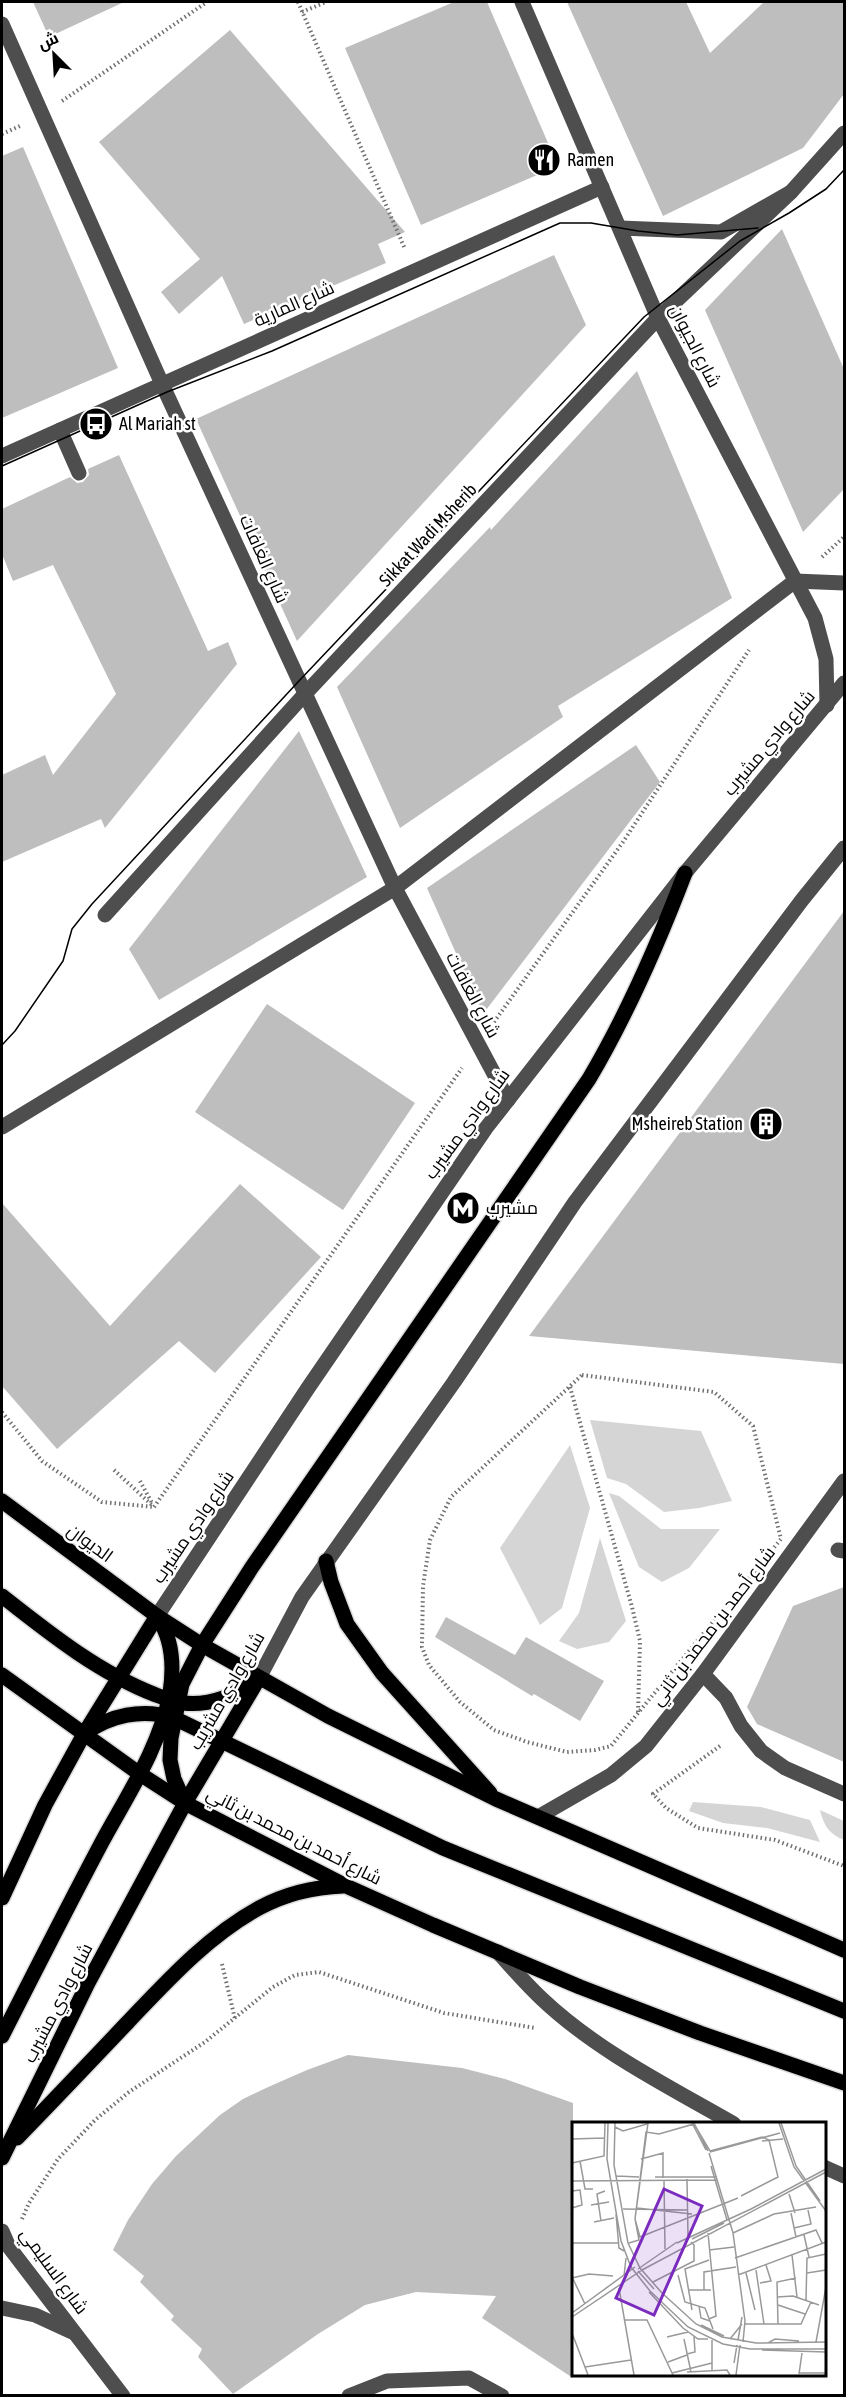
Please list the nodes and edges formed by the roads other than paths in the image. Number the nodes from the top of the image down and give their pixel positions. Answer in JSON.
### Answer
{"nodes":[{"id":1,"x":522,"y":2,"type":"edge"},
{"id":2,"x":2,"y":24,"type":"edge"},
{"id":3,"x":844,"y":133,"type":"edge"},
{"id":4,"x":602,"y":187,"type":"junction"},
{"id":5,"x":791,"y":192,"type":"junction"},
{"id":6,"x":620,"y":228,"type":"junction"},
{"id":7,"x":658,"y":318,"type":"junction"},
{"id":8,"x":162,"y":384,"type":"junction"},
{"id":9,"x":60,"y":430,"type":"junction"},
{"id":10,"x":2,"y":456,"type":"edge"},
{"id":11,"x":79,"y":473,"type":"dead end"},
{"id":12,"x":795,"y":580,"type":"junction"},
{"id":13,"x":844,"y":583,"type":"edge"},
{"id":14,"x":844,"y":683,"type":"edge"},
{"id":15,"x":304,"y":695,"type":"junction"},
{"id":16,"x":827,"y":705,"type":"junction"},
{"id":17,"x":844,"y":848,"type":"edge"},
{"id":18,"x":685,"y":873,"type":"junction"},
{"id":19,"x":394,"y":888,"type":"junction"},
{"id":20,"x":105,"y":915,"type":"dead end"},
{"id":21,"x":508,"y":1100,"type":"junction"},
{"id":22,"x":2,"y":1127,"type":"edge"},
{"id":23,"x":842,"y":1489,"type":"edge"},
{"id":24,"x":2,"y":1501,"type":"edge"},
{"id":25,"x":326,"y":1561,"type":"junction"},
{"id":26,"x":2,"y":1596,"type":"edge"},
{"id":27,"x":157,"y":1616,"type":"junction"},
{"id":28,"x":202,"y":1645,"type":"junction"},
{"id":29,"x":703,"y":1674,"type":"junction"},
{"id":30,"x":2,"y":1675,"type":"edge"},
{"id":31,"x":117,"y":1677,"type":"junction"},
{"id":32,"x":259,"y":1678,"type":"junction"},
{"id":33,"x":173,"y":1701,"type":"junction"},
{"id":34,"x":169,"y":1717,"type":"junction"},
{"id":35,"x":84,"y":1734,"type":"junction"},
{"id":36,"x":221,"y":1740,"type":"junction"},
{"id":37,"x":140,"y":1774,"type":"junction"},
{"id":38,"x":844,"y":1794,"type":"edge"},
{"id":39,"x":496,"y":1799,"type":"junction"},
{"id":40,"x":185,"y":1803,"type":"junction"},
{"id":41,"x":538,"y":1817,"type":"junction"},
{"id":42,"x":346,"y":1886,"type":"junction"},
{"id":43,"x":2,"y":1898,"type":"edge"},
{"id":44,"x":844,"y":1950,"type":"edge"},
{"id":45,"x":498,"y":1952,"type":"junction"},
{"id":46,"x":844,"y":2011,"type":"edge"},
{"id":47,"x":2,"y":2036,"type":"edge"},
{"id":48,"x":844,"y":2083,"type":"edge"},
{"id":49,"x":730,"y":2122,"type":"edge"},
{"id":50,"x":4,"y":2154,"type":"edge"},
{"id":51,"x":825,"y":2168,"type":"edge"},
{"id":52,"x":844,"y":2176,"type":"edge"},
{"id":53,"x":2,"y":2231,"type":"edge"},
{"id":54,"x":2,"y":2308,"type":"edge"},
{"id":55,"x":75,"y":2333,"type":"junction"},
{"id":56,"x":123,"y":2396,"type":"edge"},
{"id":57,"x":349,"y":2396,"type":"edge"},
{"id":58,"x":502,"y":2396,"type":"edge"}],
"edges":[{"from":1,"to":4,"type":"street","name":"شارع الجيوان"},
{"from":2,"to":8,"type":"street","name":"شارع الغافات"},
{"from":3,"to":5,"type":"street","name":"Sikkat Wadi Msherib"},
{"from":4,"to":6,"type":"street","name":"شارع الجيوان"},
{"from":4,"to":8,"type":"street","name":"شارع المارية"},
{"from":5,"to":6,"type":"street","name":"Sikkat Wadi Msherib"},
{"from":5,"to":7,"type":"street","name":"Sikkat Wadi Msherib"},
{"from":6,"to":7,"type":"street","name":"شارع الجيوان"},
{"from":7,"to":12,"type":"street","name":"شارع الجيوان"},
{"from":7,"to":15,"type":"street","name":"Sikkat Wadi Msherib"},
{"from":8,"to":9,"type":"street","name":"شارع المارية"},
{"from":8,"to":15,"type":"street","name":"شارع الغافات"},
{"from":9,"to":10,"type":"street","name":"شارع المارية"},
{"from":9,"to":11,"type":"street"},
{"from":12,"to":13,"type":"street"},
{"from":12,"to":16,"type":"street","name":"شارع الجيوان"},
{"from":12,"to":19,"type":"street"},
{"from":14,"to":16,"type":"street","name":"شارع وادي مشيرب"},
{"from":15,"to":19,"type":"street","name":"شارع الغافات"},
{"from":15,"to":20,"type":"street","name":"Sikkat Wadi Msherib"},
{"from":16,"to":18,"type":"street","name":"شارع وادي مشيرب"},
{"from":17,"to":25,"type":"street"},
{"from":18,"to":21,"type":"street","name":"شارع وادي مشيرب"},
{"from":18,"to":28,"type":"main road"},
{"from":19,"to":21,"type":"street","name":"شارع الغافات"},
{"from":19,"to":22,"type":"street"},
{"from":21,"to":27,"type":"street","name":"شارع وادي مشيرب"},
{"from":23,"to":29,"type":"street","name":"شارع أحمد بن محمد بن ثاني"},
{"from":24,"to":27,"type":"main road","name":"الديوان"},
{"from":25,"to":32,"type":"street","name":"شارع وادي مشريب"},
{"from":25,"to":39,"type":"main road"},
{"from":26,"to":31,"type":"main road"},
{"from":27,"to":28,"type":"main road"},
{"from":27,"to":31,"type":"main road"},
{"from":27,"to":33,"type":"main road"},
{"from":28,"to":32,"type":"main road"},
{"from":28,"to":33,"type":"main road"},
{"from":29,"to":38,"type":"street"},
{"from":29,"to":41,"type":"street","name":"شارع أحمد بن محمد بن ثاني"},
{"from":30,"to":35,"type":"main road"},
{"from":31,"to":33,"type":"main road"},
{"from":31,"to":35,"type":"main road"},
{"from":32,"to":33,"type":"main road"},
{"from":32,"to":36,"type":"main road","name":"شارع وادي مشريب"},
{"from":32,"to":39,"type":"main road"},
{"from":33,"to":34,"type":"main road"},
{"from":34,"to":35,"type":"main road"},
{"from":34,"to":36,"type":"main road"},
{"from":34,"to":37,"type":"main road"},
{"from":34,"to":40,"type":"main road"},
{"from":35,"to":37,"type":"main road","name":"شارع أحمد بن محمد بن ثاني"},
{"from":35,"to":43,"type":"main road"},
{"from":36,"to":40,"type":"main road","name":"شارع وادي مشريب"},
{"from":36,"to":46,"type":"main road"},
{"from":37,"to":40,"type":"main road","name":"شارع أحمد بن محمد بن ثاني"},
{"from":37,"to":47,"type":"main road"},
{"from":39,"to":41,"type":"main road"},
{"from":40,"to":42,"type":"main road","name":"شارع أحمد بن محمد بن ثاني"},
{"from":40,"to":50,"type":"main road","name":"شارع وادي مشيرب"},
{"from":41,"to":44,"type":"main road"},
{"from":42,"to":45,"type":"main road","name":"شارع أحمد بن محمد بن ثاني"},
{"from":42,"to":50,"type":"main road"},
{"from":45,"to":48,"type":"main road","name":"شارع أحمد بن محمد بن ثاني"},
{"from":45,"to":49,"type":"street","name":"شارع أحمد بن محمد بن ثاني"},
{"from":51,"to":52,"type":"street"},
{"from":53,"to":55,"type":"street","name":"شارع السليمي"},
{"from":54,"to":55,"type":"street","name":"شارع السليمي"},
{"from":55,"to":56,"type":"street","name":"شارع السليمي"},
{"from":57,"to":58,"type":"street"}]}
